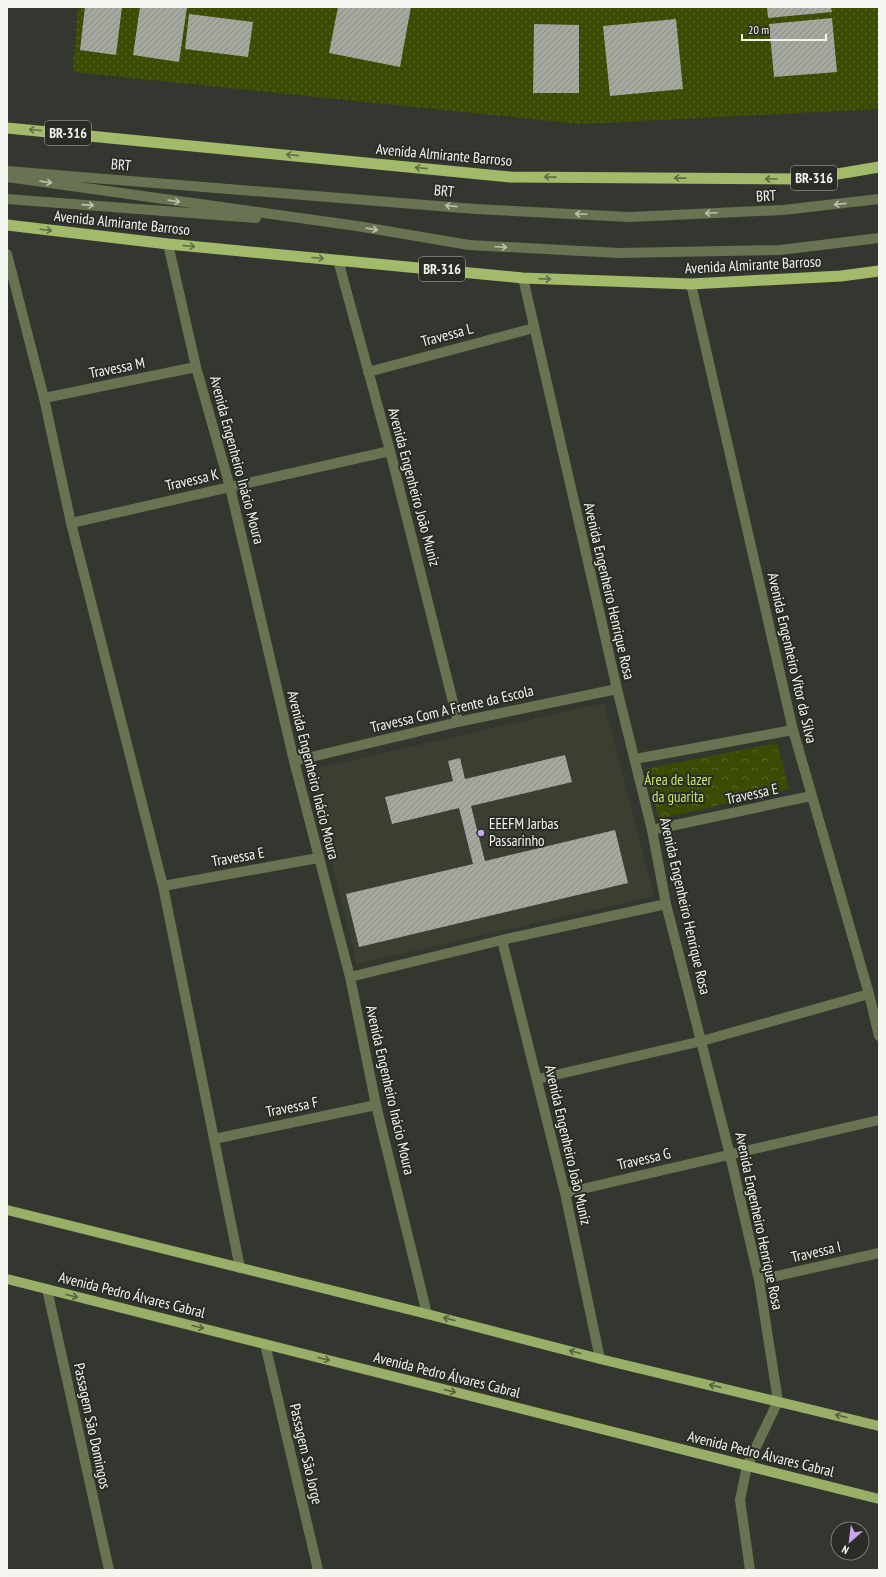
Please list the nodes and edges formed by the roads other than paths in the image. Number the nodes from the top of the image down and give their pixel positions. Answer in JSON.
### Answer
{"nodes":[{"id":1,"x":7,"y":128,"type":"edge"},
{"id":2,"x":879,"y":167,"type":"edge"},
{"id":3,"x":7,"y":171,"type":"edge"},
{"id":4,"x":7,"y":177,"type":"edge"},
{"id":5,"x":7,"y":199,"type":"edge"},
{"id":6,"x":879,"y":199,"type":"edge"},
{"id":7,"x":7,"y":225,"type":"edge"},
{"id":8,"x":357,"y":226,"type":"junction"},
{"id":9,"x":879,"y":238,"type":"edge"},
{"id":10,"x":168,"y":244,"type":"junction"},
{"id":11,"x":7,"y":254,"type":"edge"},
{"id":12,"x":338,"y":260,"type":"junction"},
{"id":13,"x":879,"y":271,"type":"edge"},
{"id":14,"x":523,"y":278,"type":"junction"},
{"id":15,"x":691,"y":284,"type":"junction"},
{"id":16,"x":534,"y":328,"type":"junction"},
{"id":17,"x":196,"y":367,"type":"junction"},
{"id":18,"x":368,"y":372,"type":"junction"},
{"id":19,"x":44,"y":398,"type":"junction"},
{"id":20,"x":390,"y":451,"type":"junction"},
{"id":21,"x":230,"y":486,"type":"junction"},
{"id":22,"x":71,"y":523,"type":"junction"},
{"id":23,"x":616,"y":689,"type":"junction"},
{"id":24,"x":458,"y":722,"type":"junction"},
{"id":25,"x":792,"y":730,"type":"junction"},
{"id":26,"x":634,"y":759,"type":"junction"},
{"id":27,"x":294,"y":760,"type":"junction"},
{"id":28,"x":811,"y":796,"type":"junction"},
{"id":29,"x":652,"y":830,"type":"junction"},
{"id":30,"x":318,"y":858,"type":"junction"},
{"id":31,"x":163,"y":886,"type":"junction"},
{"id":32,"x":666,"y":904,"type":"junction"},
{"id":33,"x":502,"y":940,"type":"junction"},
{"id":34,"x":350,"y":977,"type":"junction"},
{"id":35,"x":869,"y":994,"type":"junction"},
{"id":36,"x":879,"y":1036,"type":"edge"},
{"id":37,"x":702,"y":1040,"type":"junction"},
{"id":38,"x":538,"y":1079,"type":"junction"},
{"id":39,"x":376,"y":1106,"type":"junction"},
{"id":40,"x":879,"y":1120,"type":"edge"},
{"id":41,"x":214,"y":1138,"type":"junction"},
{"id":42,"x":730,"y":1155,"type":"junction"},
{"id":43,"x":564,"y":1193,"type":"junction"},
{"id":44,"x":7,"y":1210,"type":"edge"},
{"id":45,"x":879,"y":1253,"type":"edge"},
{"id":46,"x":240,"y":1268,"type":"junction"},
{"id":47,"x":7,"y":1279,"type":"edge"},
{"id":48,"x":759,"y":1280,"type":"junction"},
{"id":49,"x":47,"y":1289,"type":"junction"},
{"id":50,"x":427,"y":1314,"type":"junction"},
{"id":51,"x":265,"y":1344,"type":"junction"},
{"id":52,"x":600,"y":1358,"type":"junction"},
{"id":53,"x":778,"y":1401,"type":"junction"},
{"id":54,"x":879,"y":1426,"type":"edge"},
{"id":55,"x":747,"y":1466,"type":"junction"},
{"id":56,"x":879,"y":1499,"type":"edge"},
{"id":57,"x":109,"y":1570,"type":"edge"},
{"id":58,"x":318,"y":1570,"type":"edge"},
{"id":59,"x":750,"y":1570,"type":"edge"}],
"edges":[{"from":2,"to":1,"type":"highway","name":"Avenida Almirante Barroso","number":"BR-316","one_way":true},
{"from":6,"to":3,"type":"street","name":"BRT","one_way":true},
{"from":4,"to":8,"type":"street","name":"BRT","one_way":true},
{"from":5,"to":8,"type":"street","name":"BRT","one_way":true},
{"from":7,"to":10,"type":"highway","name":"Avenida Almirante Barroso","number":"BR-316","one_way":true},
{"from":8,"to":9,"type":"street","name":"BRT","one_way":true},
{"from":10,"to":12,"type":"highway","name":"Avenida Almirante Barroso","number":"BR-316","one_way":true},
{"from":10,"to":17,"type":"street","name":"Avenida Engenheiro Inácio Moura"},
{"from":11,"to":19,"type":"street"},
{"from":12,"to":14,"type":"highway","name":"Avenida Almirante Barroso","number":"BR-316"},
{"from":12,"to":18,"type":"street","name":"Avenida Engenheiro João Muniz"},
{"from":13,"to":15,"type":"highway","name":"Avenida Almirante Barroso","number":"BR-316"},
{"from":14,"to":15,"type":"highway","name":"Avenida Almirante Barroso","number":"BR-316","one_way":true},
{"from":14,"to":16,"type":"street","name":"Avenida Engenheiro Henrique Rosa"},
{"from":15,"to":25,"type":"street","name":"Avenida Engenheiro Vitor da Silva"},
{"from":16,"to":18,"type":"street","name":"Travessa L"},
{"from":16,"to":23,"type":"street","name":"Avenida Engenheiro Henrique Rosa"},
{"from":17,"to":19,"type":"street","name":"Travessa M"},
{"from":17,"to":21,"type":"street","name":"Avenida Engenheiro Inácio Moura"},
{"from":18,"to":20,"type":"street","name":"Avenida Engenheiro João Muniz"},
{"from":19,"to":22,"type":"street"},
{"from":20,"to":21,"type":"street","name":"Travessa K"},
{"from":20,"to":24,"type":"street","name":"Avenida Engenheiro João Muniz"},
{"from":21,"to":22,"type":"street","name":"Travessa K"},
{"from":21,"to":27,"type":"street","name":"Avenida Engenheiro Inácio Moura"},
{"from":22,"to":31,"type":"street"},
{"from":23,"to":24,"type":"street","name":"Travessa Com A Frente da Escola"},
{"from":23,"to":26,"type":"street","name":"Avenida Engenheiro Henrique Rosa"},
{"from":24,"to":27,"type":"street","name":"Travessa Com A Frente da Escola"},
{"from":25,"to":26,"type":"street"},
{"from":25,"to":28,"type":"street","name":"Avenida Engenheiro Vitor da Silva"},
{"from":26,"to":29,"type":"street","name":"Avenida Engenheiro Henrique Rosa"},
{"from":27,"to":30,"type":"street","name":"Avenida Engenheiro Inácio Moura"},
{"from":28,"to":29,"type":"street","name":"Travessa E"},
{"from":28,"to":35,"type":"street","name":"Avenida Engenheiro Vitor da Silva"},
{"from":29,"to":32,"type":"street","name":"Avenida Engenheiro Henrique Rosa"},
{"from":30,"to":31,"type":"street","name":"Travessa E"},
{"from":30,"to":34,"type":"street","name":"Avenida Engenheiro Inácio Moura"},
{"from":31,"to":41,"type":"street"},
{"from":32,"to":33,"type":"street"},
{"from":32,"to":37,"type":"street","name":"Avenida Engenheiro Henrique Rosa"},
{"from":33,"to":34,"type":"street"},
{"from":33,"to":38,"type":"street","name":"Avenida Engenheiro João Muniz"},
{"from":34,"to":39,"type":"street","name":"Avenida Engenheiro Inácio Moura"},
{"from":35,"to":36,"type":"street","name":"Avenida Engenheiro Vitor da Silva"},
{"from":35,"to":37,"type":"street"},
{"from":37,"to":38,"type":"street"},
{"from":37,"to":42,"type":"street","name":"Avenida Engenheiro Henrique Rosa"},
{"from":38,"to":43,"type":"street","name":"Avenida Engenheiro João Muniz"},
{"from":39,"to":41,"type":"street","name":"Travessa F"},
{"from":39,"to":50,"type":"street","name":"Avenida Engenheiro Inácio Moura"},
{"from":40,"to":42,"type":"street","name":"Travessa G"},
{"from":41,"to":46,"type":"street"},
{"from":42,"to":43,"type":"street","name":"Travessa G"},
{"from":42,"to":48,"type":"street","name":"Avenida Engenheiro Henrique Rosa"},
{"from":43,"to":52,"type":"street","name":"Avenida Engenheiro João Muniz"},
{"from":44,"to":46,"type":"main road"},
{"from":45,"to":48,"type":"street","name":"Travessa I"},
{"from":46,"to":50,"type":"main road"},
{"from":47,"to":49,"type":"main road","name":"Avenida Pedro Álvares Cabral"},
{"from":48,"to":53,"type":"street","name":"Avenida Engenheiro Henrique Rosa"},
{"from":49,"to":51,"type":"main road","name":"Avenida Pedro Álvares Cabral","one_way":true},
{"from":49,"to":57,"type":"street","name":"Passagem São Domingos"},
{"from":52,"to":50,"type":"main road","one_way":true},
{"from":51,"to":55,"type":"main road","name":"Avenida Pedro Álvares Cabral","one_way":true},
{"from":51,"to":58,"type":"street","name":"Passagem São Jorge"},
{"from":53,"to":52,"type":"main road","one_way":true},
{"from":54,"to":53,"type":"main road","one_way":true},
{"from":53,"to":55,"type":"street"},
{"from":55,"to":56,"type":"main road","name":"Avenida Pedro Álvares Cabral"},
{"from":55,"to":59,"type":"street"}]}
